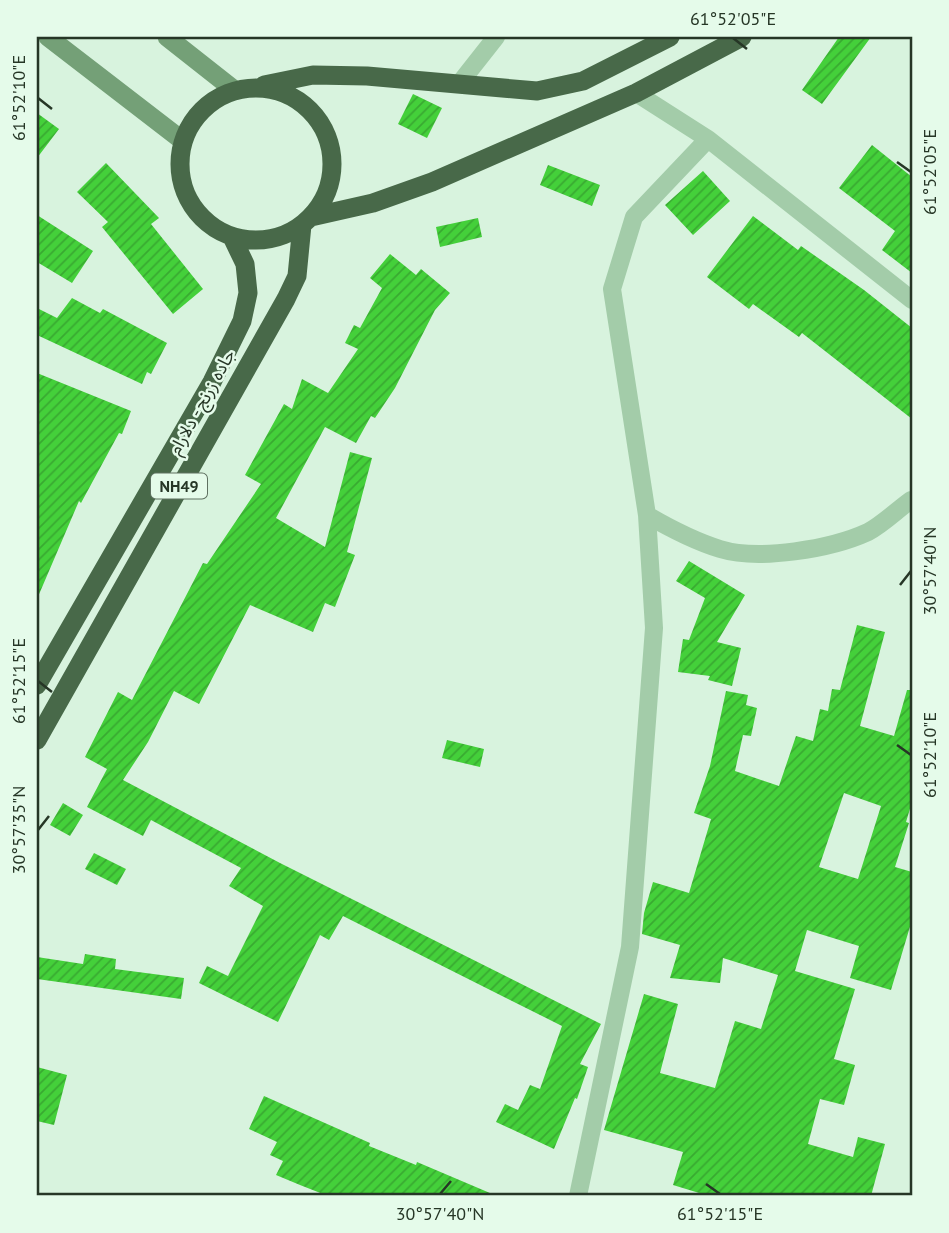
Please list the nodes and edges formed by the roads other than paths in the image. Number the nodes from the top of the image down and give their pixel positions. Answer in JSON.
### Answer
{"nodes":[{"id":1,"x":48,"y":37,"type":"edge"},
{"id":2,"x":167,"y":37,"type":"edge"},
{"id":3,"x":496,"y":37,"type":"edge"},
{"id":4,"x":670,"y":37,"type":"edge"},
{"id":5,"x":742,"y":37,"type":"edge"},
{"id":6,"x":459,"y":83,"type":"junction"},
{"id":7,"x":254,"y":88,"type":"junction"},
{"id":8,"x":233,"y":89,"type":"junction"},
{"id":9,"x":636,"y":93,"type":"junction"},
{"id":10,"x":708,"y":139,"type":"junction"},
{"id":11,"x":183,"y":141,"type":"junction"},
{"id":12,"x":306,"y":221,"type":"junction"},
{"id":13,"x":232,"y":237,"type":"junction"},
{"id":14,"x":912,"y":300,"type":"edge"},
{"id":15,"x":912,"y":501,"type":"edge"},
{"id":16,"x":647,"y":515,"type":"junction"},
{"id":17,"x":37,"y":685,"type":"edge"},
{"id":18,"x":37,"y":740,"type":"edge"},
{"id":19,"x":578,"y":1196,"type":"edge"}],
"edges":[{"from":1,"to":11,"type":"main road"},
{"from":2,"to":8,"type":"main road"},
{"from":3,"to":6,"type":"street"},
{"from":4,"to":6,"type":"highway","number":"NH49"},
{"from":5,"to":9,"type":"highway"},
{"from":6,"to":7,"type":"highway","number":"NH49"},
{"from":7,"to":8,"type":"highway","number":"NH49"},
{"from":7,"to":12,"type":"highway","number":"NH49"},
{"from":8,"to":11,"type":"highway"},
{"from":9,"to":10,"type":"street"},
{"from":9,"to":12,"type":"highway"},
{"from":10,"to":14,"type":"street"},
{"from":10,"to":16,"type":"street"},
{"from":11,"to":13,"type":"highway"},
{"from":12,"to":13,"type":"highway"},
{"from":12,"to":18,"type":"highway","name":"جاده زرنج - دلارام","number":"NH49"},
{"from":13,"to":17,"type":"highway","name":"جاده زرنج - دلارام","number":"NH49"},
{"from":15,"to":16,"type":"street"},
{"from":16,"to":19,"type":"street"}]}
